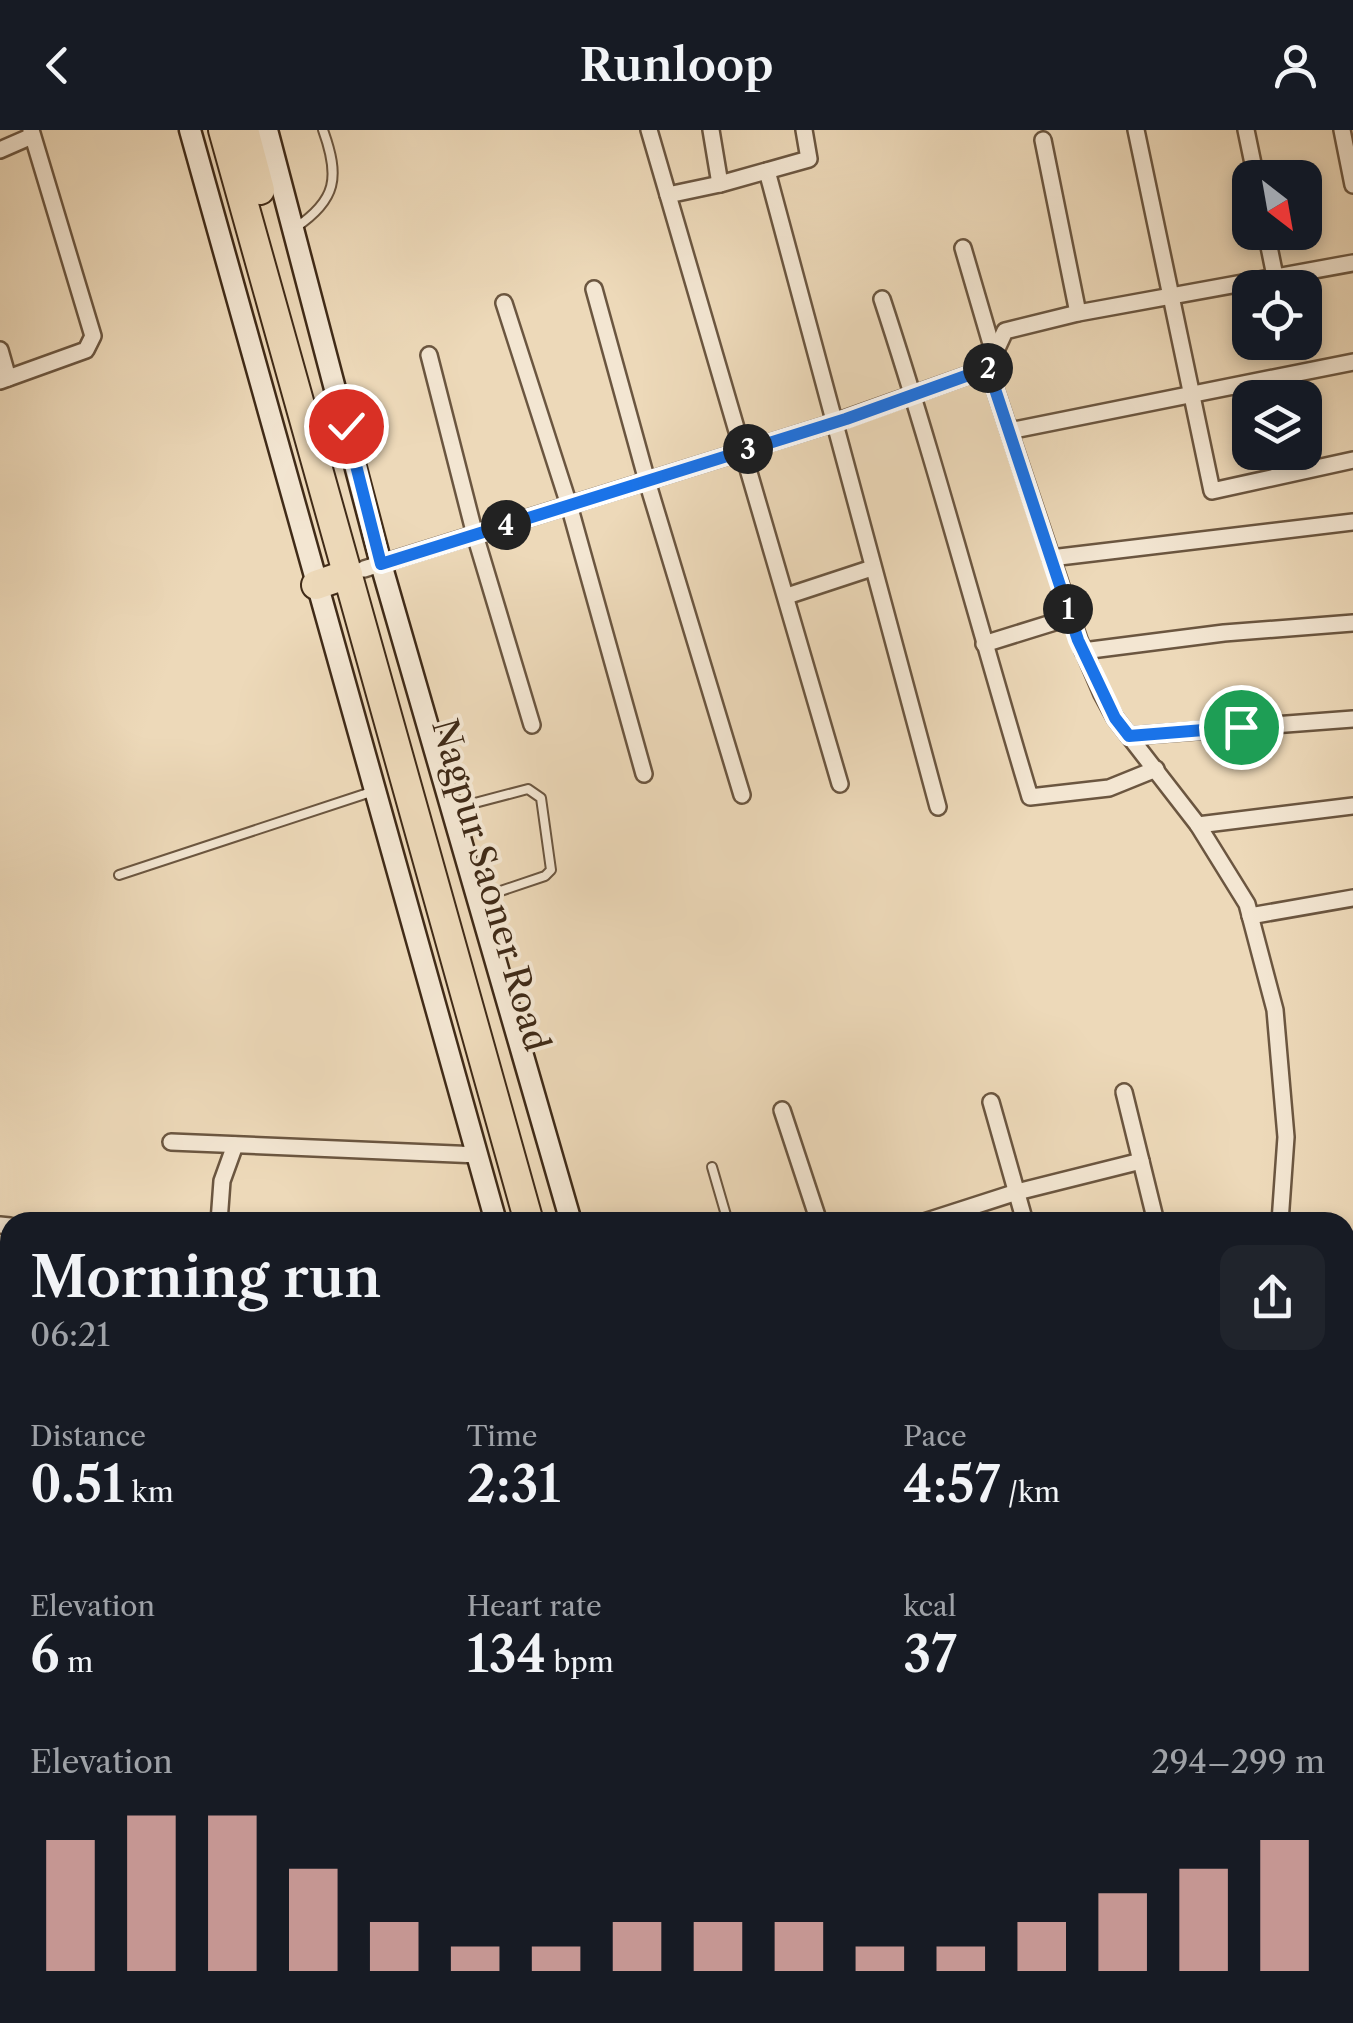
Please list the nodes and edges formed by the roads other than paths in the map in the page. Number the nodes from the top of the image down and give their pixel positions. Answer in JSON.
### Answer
{"nodes":[{"id":1,"x":190,"y":130,"type":"edge"},
{"id":2,"x":223,"y":130,"type":"edge"},
{"id":3,"x":244,"y":130,"type":"edge"},
{"id":4,"x":267,"y":130,"type":"edge"},
{"id":5,"x":323,"y":130,"type":"edge"},
{"id":6,"x":649,"y":130,"type":"edge"},
{"id":7,"x":711,"y":130,"type":"edge"},
{"id":8,"x":804,"y":130,"type":"edge"},
{"id":9,"x":1136,"y":130,"type":"edge"},
{"id":10,"x":1246,"y":130,"type":"edge"},
{"id":11,"x":1342,"y":130,"type":"edge"},
{"id":12,"x":31,"y":133,"type":"edge"},
{"id":13,"x":1043,"y":140,"type":"dead end"},
{"id":14,"x":0,"y":150,"type":"edge"},
{"id":15,"x":1252,"y":160,"type":"edge"},
{"id":16,"x":767,"y":171,"type":"junction"},
{"id":17,"x":720,"y":184,"type":"junction"},
{"id":18,"x":1353,"y":185,"type":"edge"},
{"id":19,"x":668,"y":195,"type":"junction"},
{"id":20,"x":294,"y":228,"type":"junction"},
{"id":21,"x":963,"y":248,"type":"dead end"},
{"id":22,"x":1353,"y":263,"type":"edge"},
{"id":23,"x":1311,"y":270,"type":"edge"},
{"id":24,"x":1232,"y":284,"type":"edge"},
{"id":25,"x":594,"y":288,"type":"dead end"},
{"id":26,"x":1172,"y":296,"type":"junction"},
{"id":27,"x":882,"y":299,"type":"dead end"},
{"id":28,"x":504,"y":304,"type":"dead end"},
{"id":29,"x":1078,"y":313,"type":"junction"},
{"id":30,"x":0,"y":350,"type":"edge"},
{"id":31,"x":429,"y":354,"type":"dead end"},
{"id":32,"x":991,"y":361,"type":"junction"},
{"id":33,"x":1353,"y":362,"type":"edge"},
{"id":34,"x":4,"y":379,"type":"edge"},
{"id":35,"x":914,"y":394,"type":"junction"},
{"id":36,"x":1191,"y":394,"type":"junction"},
{"id":37,"x":833,"y":423,"type":"junction"},
{"id":38,"x":1009,"y":431,"type":"junction"},
{"id":39,"x":744,"y":450,"type":"junction"},
{"id":40,"x":1353,"y":460,"type":"edge"},
{"id":41,"x":648,"y":481,"type":"junction"},
{"id":42,"x":569,"y":506,"type":"junction"},
{"id":43,"x":1353,"y":522,"type":"edge"},
{"id":44,"x":475,"y":535,"type":"junction"},
{"id":45,"x":346,"y":537,"type":"junction"},
{"id":46,"x":1051,"y":558,"type":"junction"},
{"id":47,"x":872,"y":568,"type":"junction"},
{"id":48,"x":364,"y":569,"type":"junction"},
{"id":49,"x":316,"y":585,"type":"junction"},
{"id":50,"x":787,"y":596,"type":"junction"},
{"id":51,"x":1071,"y":618,"type":"junction"},
{"id":52,"x":1353,"y":623,"type":"edge"},
{"id":53,"x":984,"y":644,"type":"junction"},
{"id":54,"x":1083,"y":651,"type":"junction"},
{"id":55,"x":1353,"y":719,"type":"edge"},
{"id":56,"x":532,"y":725,"type":"dead end"},
{"id":57,"x":1129,"y":736,"type":"junction"},
{"id":58,"x":1156,"y":769,"type":"junction"},
{"id":59,"x":644,"y":774,"type":"dead end"},
{"id":60,"x":840,"y":784,"type":"dead end"},
{"id":61,"x":375,"y":790,"type":"junction"},
{"id":62,"x":742,"y":795,"type":"dead end"},
{"id":63,"x":1353,"y":806,"type":"edge"},
{"id":64,"x":938,"y":807,"type":"dead end"},
{"id":65,"x":452,"y":809,"type":"junction"},
{"id":66,"x":1198,"y":825,"type":"junction"},
{"id":67,"x":120,"y":876,"type":"dead end"},
{"id":68,"x":479,"y":898,"type":"junction"},
{"id":69,"x":1353,"y":898,"type":"edge"},
{"id":70,"x":1250,"y":916,"type":"junction"},
{"id":71,"x":1124,"y":1092,"type":"dead end"},
{"id":72,"x":991,"y":1102,"type":"dead end"},
{"id":73,"x":782,"y":1110,"type":"dead end"},
{"id":74,"x":171,"y":1142,"type":"dead end"},
{"id":75,"x":235,"y":1144,"type":"junction"},
{"id":76,"x":479,"y":1155,"type":"junction"},
{"id":77,"x":1141,"y":1161,"type":"junction"},
{"id":78,"x":712,"y":1168,"type":"dead end"},
{"id":79,"x":1017,"y":1192,"type":"junction"},
{"id":80,"x":220,"y":1212,"type":"edge"},
{"id":81,"x":493,"y":1212,"type":"edge"},
{"id":82,"x":526,"y":1212,"type":"edge"},
{"id":83,"x":545,"y":1212,"type":"edge"},
{"id":84,"x":569,"y":1212,"type":"edge"},
{"id":85,"x":725,"y":1212,"type":"edge"},
{"id":86,"x":816,"y":1212,"type":"edge"},
{"id":87,"x":955,"y":1212,"type":"edge"},
{"id":88,"x":1022,"y":1212,"type":"edge"},
{"id":89,"x":1154,"y":1212,"type":"edge"},
{"id":90,"x":1281,"y":1212,"type":"edge"}],
"edges":[{"from":1,"to":49,"type":"street"},
{"from":2,"to":45,"type":"highway"},
{"from":3,"to":45,"type":"highway"},
{"from":4,"to":20,"type":"street"},
{"from":5,"to":20,"type":"lane"},
{"from":6,"to":19,"type":"street"},
{"from":7,"to":17,"type":"street"},
{"from":8,"to":16,"type":"street"},
{"from":9,"to":26,"type":"street"},
{"from":10,"to":15,"type":"street"},
{"from":11,"to":18,"type":"street"},
{"from":12,"to":14,"type":"street"},
{"from":12,"to":34,"type":"street"},
{"from":13,"to":29,"type":"street"},
{"from":16,"to":17,"type":"street"},
{"from":16,"to":37,"type":"street"},
{"from":17,"to":19,"type":"street"},
{"from":19,"to":39,"type":"street"},
{"from":20,"to":48,"type":"street"},
{"from":21,"to":32,"type":"street"},
{"from":22,"to":23,"type":"street"},
{"from":24,"to":26,"type":"street"},
{"from":25,"to":41,"type":"street"},
{"from":26,"to":29,"type":"street"},
{"from":26,"to":36,"type":"street"},
{"from":27,"to":35,"type":"street"},
{"from":28,"to":42,"type":"street"},
{"from":29,"to":32,"type":"street"},
{"from":30,"to":34,"type":"street"},
{"from":31,"to":44,"type":"street"},
{"from":32,"to":35,"type":"street"},
{"from":32,"to":38,"type":"street"},
{"from":33,"to":36,"type":"street"},
{"from":35,"to":37,"type":"street"},
{"from":35,"to":53,"type":"street"},
{"from":36,"to":38,"type":"street"},
{"from":36,"to":40,"type":"street"},
{"from":37,"to":39,"type":"street"},
{"from":37,"to":47,"type":"street"},
{"from":38,"to":46,"type":"street"},
{"from":39,"to":41,"type":"street"},
{"from":39,"to":50,"type":"street"},
{"from":41,"to":42,"type":"street"},
{"from":41,"to":62,"type":"street"},
{"from":42,"to":44,"type":"street"},
{"from":42,"to":59,"type":"street"},
{"from":43,"to":46,"type":"street"},
{"from":44,"to":48,"type":"street"},
{"from":44,"to":56,"type":"street"},
{"from":45,"to":48,"type":"highway"},
{"from":46,"to":51,"type":"street"},
{"from":47,"to":50,"type":"street"},
{"from":47,"to":64,"type":"street"},
{"from":48,"to":49,"type":"highway"},
{"from":48,"to":65,"type":"street"},
{"from":48,"to":82,"type":"highway","name":"Nagpur Saoner Road"},
{"from":48,"to":83,"type":"highway","name":"Nagpur Saoner Road"},
{"from":49,"to":61,"type":"street"},
{"from":50,"to":60,"type":"street"},
{"from":51,"to":53,"type":"street"},
{"from":51,"to":54,"type":"street"},
{"from":52,"to":54,"type":"street"},
{"from":53,"to":58,"type":"street"},
{"from":54,"to":57,"type":"street"},
{"from":55,"to":57,"type":"street"},
{"from":57,"to":58,"type":"street"},
{"from":58,"to":66,"type":"street"},
{"from":61,"to":67,"type":"lane"},
{"from":61,"to":76,"type":"street"},
{"from":63,"to":66,"type":"street"},
{"from":65,"to":68,"type":"street"},
{"from":65,"to":68,"type":"lane"},
{"from":66,"to":70,"type":"street"},
{"from":68,"to":84,"type":"street"},
{"from":69,"to":70,"type":"street"},
{"from":70,"to":90,"type":"street"},
{"from":71,"to":77,"type":"street"},
{"from":72,"to":79,"type":"street"},
{"from":73,"to":86,"type":"street"},
{"from":74,"to":75,"type":"street"},
{"from":75,"to":76,"type":"street"},
{"from":75,"to":80,"type":"street"},
{"from":76,"to":81,"type":"street"},
{"from":77,"to":79,"type":"street"},
{"from":77,"to":89,"type":"street"},
{"from":78,"to":85,"type":"lane"},
{"from":79,"to":87,"type":"street"},
{"from":79,"to":88,"type":"street"}]}
